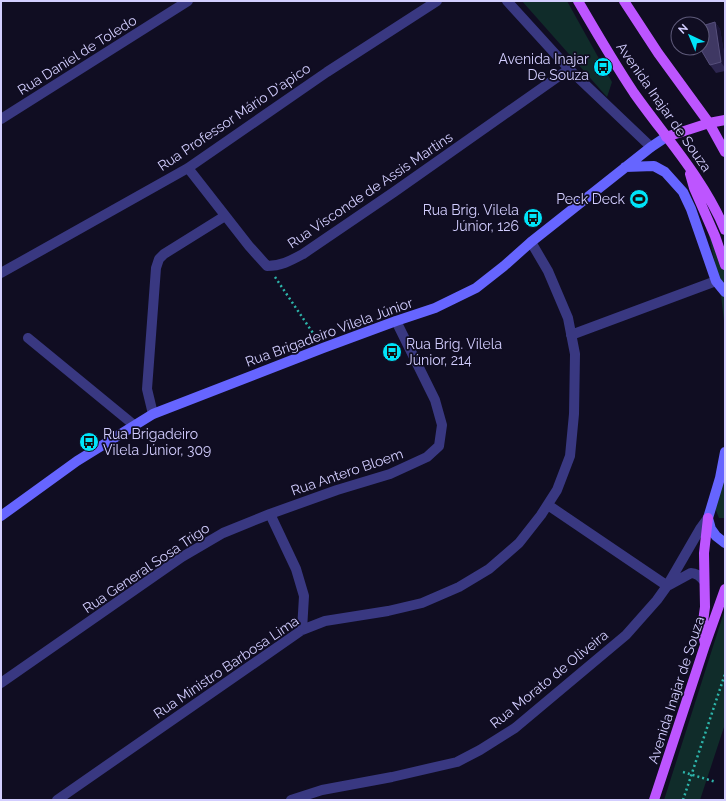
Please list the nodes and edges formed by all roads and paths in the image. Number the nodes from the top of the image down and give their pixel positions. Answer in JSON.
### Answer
{"nodes":[{"id":1,"x":188,"y":1,"type":"edge"},
{"id":2,"x":437,"y":1,"type":"edge"},
{"id":3,"x":507,"y":1,"type":"edge"},
{"id":4,"x":578,"y":1,"type":"edge"},
{"id":5,"x":624,"y":1,"type":"edge"},
{"id":6,"x":568,"y":69,"type":"junction"},
{"id":7,"x":1,"y":119,"type":"edge"},
{"id":8,"x":725,"y":120,"type":"edge"},
{"id":9,"x":709,"y":123,"type":"junction"},
{"id":10,"x":666,"y":137,"type":"junction"},
{"id":11,"x":650,"y":146,"type":"junction"},
{"id":12,"x":725,"y":152,"type":"edge"},
{"id":13,"x":687,"y":164,"type":"junction"},
{"id":14,"x":626,"y":167,"type":"junction"},
{"id":15,"x":188,"y":168,"type":"junction"},
{"id":16,"x":225,"y":216,"type":"junction"},
{"id":17,"x":725,"y":230,"type":"edge"},
{"id":18,"x":531,"y":242,"type":"junction"},
{"id":19,"x":725,"y":265,"type":"edge"},
{"id":20,"x":267,"y":266,"type":"junction"},
{"id":21,"x":1,"y":273,"type":"edge"},
{"id":22,"x":716,"y":281,"type":"junction"},
{"id":23,"x":725,"y":292,"type":"edge"},
{"id":24,"x":396,"y":321,"type":"junction"},
{"id":25,"x":571,"y":335,"type":"junction"},
{"id":26,"x":28,"y":338,"type":"dead end"},
{"id":27,"x":323,"y":348,"type":"junction"},
{"id":28,"x":153,"y":414,"type":"junction"},
{"id":29,"x":134,"y":425,"type":"junction"},
{"id":30,"x":725,"y":452,"type":"edge"},
{"id":31,"x":548,"y":505,"type":"junction"},
{"id":32,"x":270,"y":514,"type":"junction"},
{"id":33,"x":1,"y":516,"type":"edge"},
{"id":34,"x":708,"y":518,"type":"junction"},
{"id":35,"x":725,"y":543,"type":"edge"},
{"id":36,"x":704,"y":581,"type":"junction"},
{"id":37,"x":665,"y":585,"type":"junction"},
{"id":38,"x":725,"y":589,"type":"edge"},
{"id":39,"x":302,"y":630,"type":"junction"},
{"id":40,"x":705,"y":645,"type":"junction"},
{"id":41,"x":725,"y":674,"type":"edge"},
{"id":42,"x":1,"y":683,"type":"edge"},
{"id":43,"x":683,"y":772,"type":"dead end"},
{"id":44,"x":691,"y":774,"type":"junction"},
{"id":45,"x":716,"y":782,"type":"dead end"},
{"id":46,"x":57,"y":800,"type":"edge"},
{"id":47,"x":291,"y":800,"type":"edge"},
{"id":48,"x":654,"y":800,"type":"edge"},
{"id":49,"x":683,"y":800,"type":"edge"}],
"edges":[{"from":1,"to":7,"type":"street","name":"Rua Daniel de Toledo"},
{"from":2,"to":15,"type":"street","name":"Rua Professor Mário D'apico"},
{"from":3,"to":6,"type":"street"},
{"from":4,"to":10,"type":"main road","name":"Avenida Inajar de Souza"},
{"from":5,"to":9,"type":"main road","name":"Avenida Inajar de Souza"},
{"from":6,"to":11,"type":"street"},
{"from":6,"to":20,"type":"street","name":"Rua Visconde de Assis Martins"},
{"from":8,"to":9,"type":"main road"},
{"from":9,"to":10,"type":"main road"},
{"from":9,"to":12,"type":"main road","name":"Avenida Inajar de Souza"},
{"from":10,"to":11,"type":"street","name":"Rua Brigadeiro Vilela Júnior"},
{"from":10,"to":13,"type":"main road","name":"Avenida Inajar de Souza"},
{"from":11,"to":14,"type":"street","name":"Rua Brigadeiro Vilela Júnior"},
{"from":13,"to":17,"type":"main road","name":"Avenida Inajar de Souza"},
{"from":13,"to":19,"type":"main road"},
{"from":14,"to":18,"type":"street","name":"Rua Brigadeiro Vilela Júnior"},
{"from":14,"to":22,"type":"street"},
{"from":15,"to":16,"type":"street"},
{"from":15,"to":21,"type":"street","name":"Rua Professor Mário D'apico"},
{"from":16,"to":20,"type":"street"},
{"from":16,"to":28,"type":"street"},
{"from":18,"to":24,"type":"street","name":"Rua Brigadeiro Vilela Júnior"},
{"from":18,"to":25,"type":"street","name":"Rua Ministro Barbosa Lima"},
{"from":20,"to":27,"type":"path"},
{"from":22,"to":23,"type":"street"},
{"from":22,"to":25,"type":"street"},
{"from":24,"to":27,"type":"street","name":"Rua Brigadeiro Vilela Júnior"},
{"from":24,"to":32,"type":"street","name":"Rua Antero Bloem"},
{"from":25,"to":31,"type":"street","name":"Rua Ministro Barbosa Lima"},
{"from":26,"to":29,"type":"street"},
{"from":27,"to":28,"type":"street","name":"Rua Brigadeiro Vilela Júnior"},
{"from":28,"to":29,"type":"street","name":"Rua Brigadeiro Vilela Júnior"},
{"from":29,"to":33,"type":"street","name":"Rua Brigadeiro Vilela Júnior"},
{"from":30,"to":34,"type":"street","name":"Rua Morato de Oliveira"},
{"from":31,"to":37,"type":"street"},
{"from":31,"to":39,"type":"street","name":"Rua Ministro Barbosa Lima"},
{"from":32,"to":39,"type":"street"},
{"from":32,"to":42,"type":"street","name":"Rua General Sosa Trigo"},
{"from":34,"to":35,"type":"street"},
{"from":34,"to":36,"type":"main road"},
{"from":34,"to":37,"type":"street","name":"Rua Morato de Oliveira"},
{"from":36,"to":37,"type":"street","name":"Rua Morato de Oliveira"},
{"from":36,"to":40,"type":"main road"},
{"from":37,"to":47,"type":"street","name":"Rua Morato de Oliveira"},
{"from":38,"to":40,"type":"main road","name":"Avenida Inajar de Souza"},
{"from":39,"to":46,"type":"street","name":"Rua Ministro Barbosa Lima"},
{"from":40,"to":48,"type":"main road","name":"Avenida Inajar de Souza"},
{"from":41,"to":44,"type":"path"},
{"from":43,"to":44,"type":"path"},
{"from":44,"to":45,"type":"path"},
{"from":44,"to":49,"type":"path"}]}
